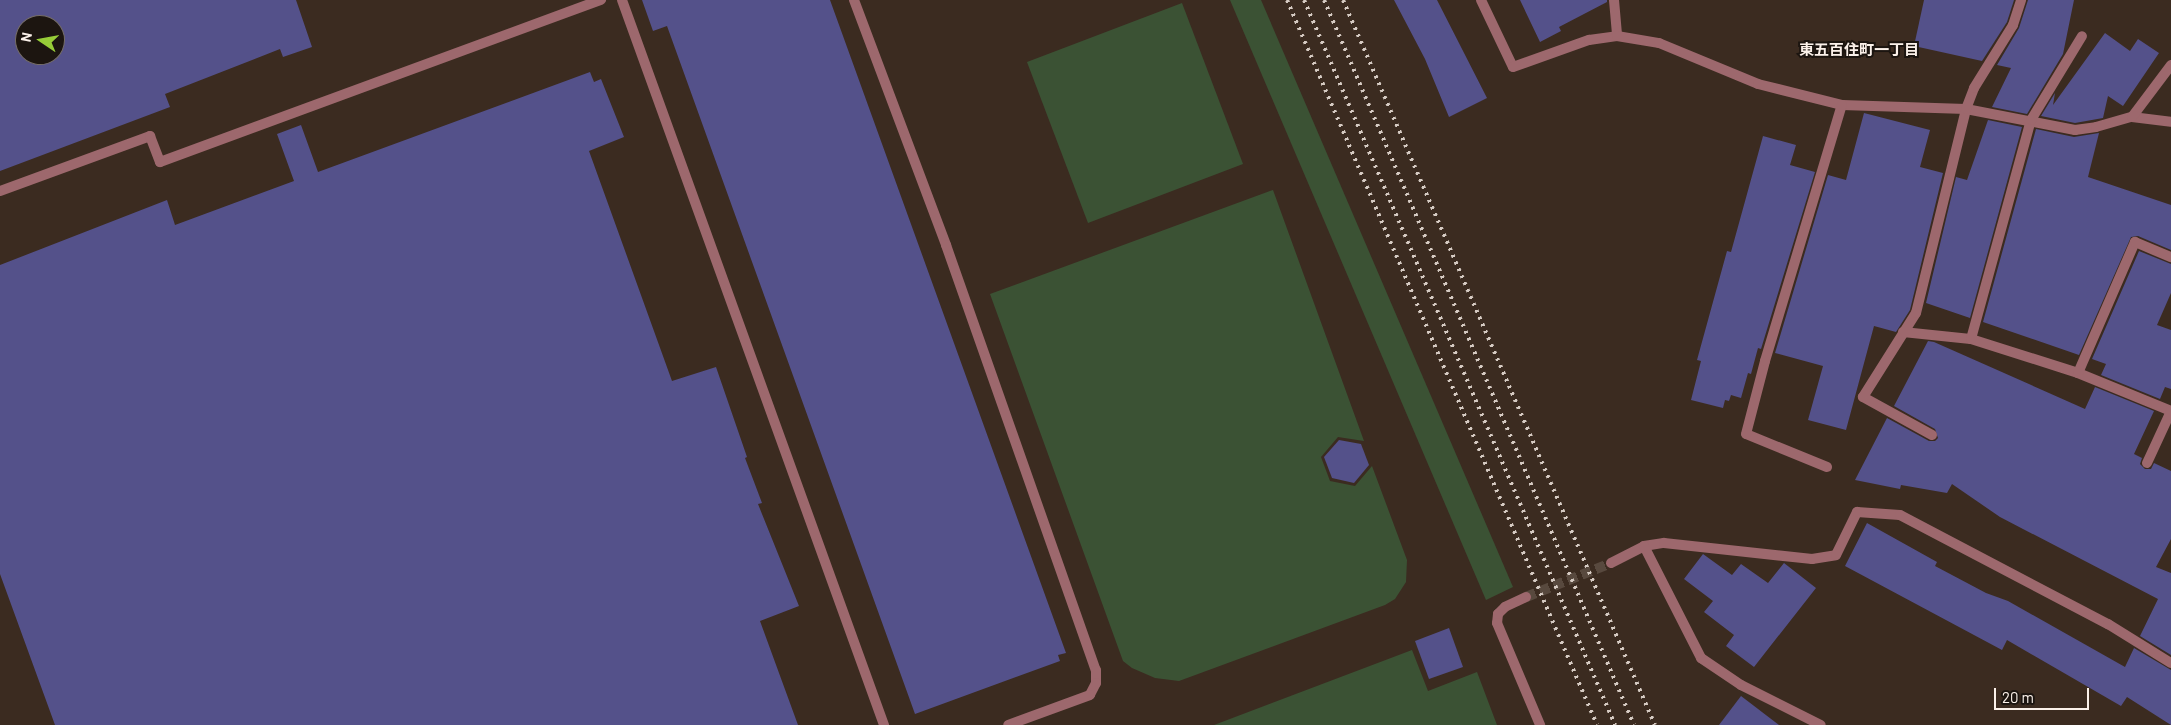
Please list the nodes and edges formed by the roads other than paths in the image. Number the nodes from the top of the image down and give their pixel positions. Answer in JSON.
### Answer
{"nodes":[{"id":1,"x":601,"y":0,"type":"edge"},
{"id":2,"x":622,"y":0,"type":"edge"},
{"id":3,"x":854,"y":0,"type":"edge"},
{"id":4,"x":1481,"y":0,"type":"edge"},
{"id":5,"x":1614,"y":0,"type":"edge"},
{"id":6,"x":2021,"y":0,"type":"edge"},
{"id":7,"x":1617,"y":36,"type":"junction"},
{"id":8,"x":2082,"y":36,"type":"dead end"},
{"id":9,"x":2171,"y":65,"type":"edge"},
{"id":10,"x":1842,"y":105,"type":"junction"},
{"id":11,"x":1966,"y":109,"type":"junction"},
{"id":12,"x":2132,"y":117,"type":"junction"},
{"id":13,"x":2031,"y":120,"type":"junction"},
{"id":14,"x":2171,"y":122,"type":"edge"},
{"id":15,"x":0,"y":191,"type":"edge"},
{"id":16,"x":2171,"y":257,"type":"edge"},
{"id":17,"x":1904,"y":332,"type":"junction"},
{"id":18,"x":1971,"y":340,"type":"junction"},
{"id":19,"x":2078,"y":373,"type":"junction"},
{"id":20,"x":2171,"y":411,"type":"edge"},
{"id":21,"x":1932,"y":435,"type":"dead end"},
{"id":22,"x":2147,"y":463,"type":"dead end"},
{"id":23,"x":1827,"y":467,"type":"dead end"},
{"id":24,"x":1644,"y":546,"type":"junction"},
{"id":25,"x":1611,"y":562,"type":"tunnel mouth"},
{"id":26,"x":1526,"y":597,"type":"tunnel mouth"},
{"id":27,"x":2171,"y":663,"type":"edge"},
{"id":28,"x":1030,"y":721,"type":"edge"},
{"id":29,"x":884,"y":725,"type":"edge"},
{"id":30,"x":1008,"y":725,"type":"edge"},
{"id":31,"x":1540,"y":725,"type":"edge"},
{"id":32,"x":1821,"y":725,"type":"edge"}],
"edges":[{"from":1,"to":15,"type":"street"},
{"from":2,"to":29,"type":"street"},
{"from":3,"to":28,"type":"street"},
{"from":4,"to":7,"type":"street"},
{"from":5,"to":7,"type":"street"},
{"from":6,"to":11,"type":"street"},
{"from":7,"to":10,"type":"street"},
{"from":8,"to":13,"type":"street"},
{"from":9,"to":12,"type":"street"},
{"from":10,"to":11,"type":"street"},
{"from":10,"to":23,"type":"street"},
{"from":11,"to":13,"type":"street"},
{"from":11,"to":17,"type":"street"},
{"from":12,"to":13,"type":"street"},
{"from":12,"to":14,"type":"street"},
{"from":13,"to":18,"type":"street"},
{"from":16,"to":19,"type":"street"},
{"from":17,"to":18,"type":"street"},
{"from":17,"to":21,"type":"street"},
{"from":18,"to":19,"type":"street"},
{"from":19,"to":20,"type":"street"},
{"from":20,"to":22,"type":"street"},
{"from":24,"to":25,"type":"street"},
{"from":24,"to":27,"type":"street"},
{"from":24,"to":32,"type":"street"},
{"from":26,"to":31,"type":"street"},
{"from":28,"to":30,"type":"street"}]}
